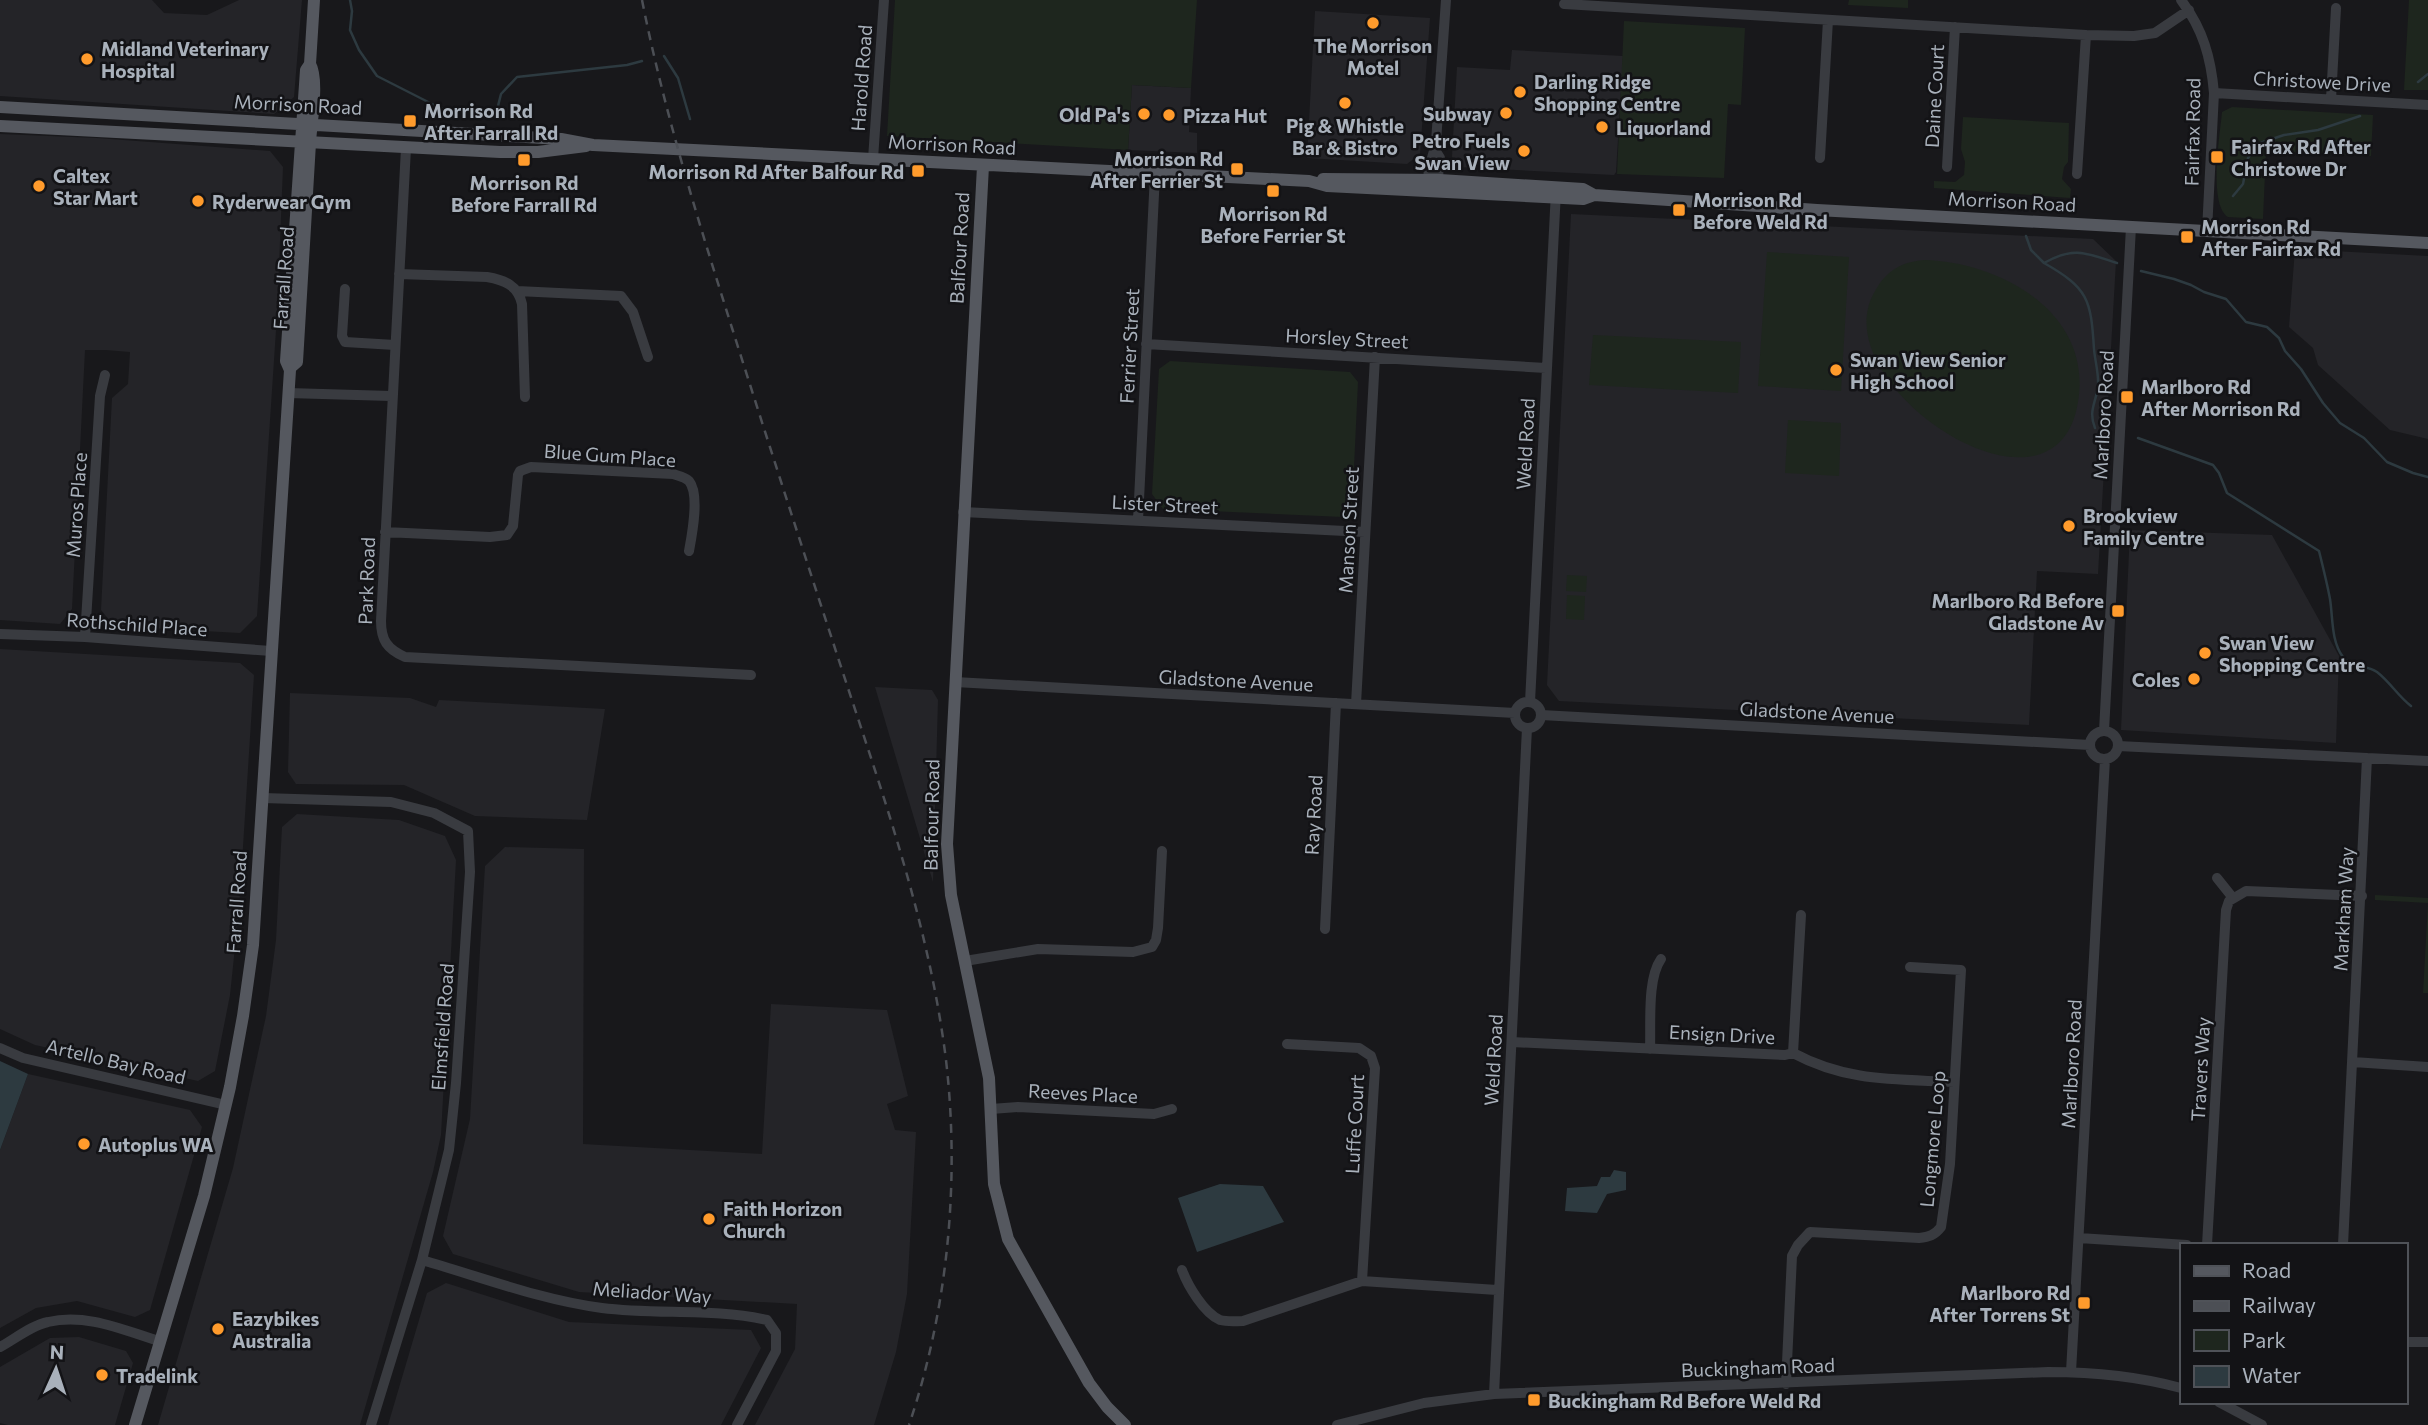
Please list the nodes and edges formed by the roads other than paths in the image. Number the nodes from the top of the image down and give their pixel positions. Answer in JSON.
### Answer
{"nodes":[{"id":1,"x":314,"y":0,"type":"edge"},
{"id":2,"x":884,"y":0,"type":"edge"},
{"id":3,"x":1446,"y":0,"type":"edge"},
{"id":4,"x":2181,"y":0,"type":"edge"},
{"id":5,"x":1564,"y":4,"type":"dead end"},
{"id":6,"x":1637,"y":4,"type":"edge"},
{"id":7,"x":2336,"y":8,"type":"dead end"},
{"id":8,"x":2189,"y":10,"type":"junction"},
{"id":9,"x":1828,"y":20,"type":"junction"},
{"id":10,"x":1955,"y":27,"type":"junction"},
{"id":11,"x":2086,"y":35,"type":"junction"},
{"id":12,"x":2214,"y":93,"type":"junction"},
{"id":13,"x":2331,"y":99,"type":"junction"},
{"id":14,"x":2428,"y":105,"type":"edge"},
{"id":15,"x":0,"y":107,"type":"edge"},
{"id":16,"x":0,"y":125,"type":"edge"},
{"id":17,"x":307,"y":125,"type":"junction"},
{"id":18,"x":305,"y":142,"type":"junction"},
{"id":19,"x":593,"y":145,"type":"junction"},
{"id":20,"x":406,"y":148,"type":"junction"},
{"id":21,"x":1820,"y":158,"type":"dead end"},
{"id":22,"x":873,"y":159,"type":"junction"},
{"id":23,"x":983,"y":166,"type":"junction"},
{"id":24,"x":1947,"y":167,"type":"dead end"},
{"id":25,"x":1155,"y":174,"type":"junction"},
{"id":26,"x":2077,"y":174,"type":"dead end"},
{"id":27,"x":1434,"y":179,"type":"junction"},
{"id":28,"x":1309,"y":181,"type":"junction"},
{"id":29,"x":1434,"y":193,"type":"junction"},
{"id":30,"x":1556,"y":193,"type":"junction"},
{"id":31,"x":2131,"y":227,"type":"junction"},
{"id":32,"x":2207,"y":231,"type":"junction"},
{"id":33,"x":2428,"y":243,"type":"edge"},
{"id":34,"x":399,"y":274,"type":"junction"},
{"id":35,"x":345,"y":289,"type":"dead end"},
{"id":36,"x":517,"y":291,"type":"junction"},
{"id":37,"x":1146,"y":344,"type":"junction"},
{"id":38,"x":394,"y":345,"type":"junction"},
{"id":39,"x":649,"y":356,"type":"dead end"},
{"id":40,"x":1375,"y":357,"type":"junction"},
{"id":41,"x":1546,"y":368,"type":"junction"},
{"id":42,"x":105,"y":375,"type":"dead end"},
{"id":43,"x":288,"y":393,"type":"junction"},
{"id":44,"x":391,"y":396,"type":"junction"},
{"id":45,"x":525,"y":397,"type":"dead end"},
{"id":46,"x":963,"y":513,"type":"junction"},
{"id":47,"x":1138,"y":520,"type":"junction"},
{"id":48,"x":385,"y":532,"type":"junction"},
{"id":49,"x":1365,"y":532,"type":"junction"},
{"id":50,"x":689,"y":551,"type":"dead end"},
{"id":51,"x":0,"y":634,"type":"edge"},
{"id":52,"x":85,"y":637,"type":"junction"},
{"id":53,"x":271,"y":651,"type":"junction"},
{"id":54,"x":751,"y":675,"type":"dead end"},
{"id":55,"x":955,"y":682,"type":"junction"},
{"id":56,"x":1530,"y":702,"type":"junction"},
{"id":57,"x":1336,"y":703,"type":"junction"},
{"id":58,"x":1356,"y":704,"type":"junction"},
{"id":59,"x":1516,"y":713,"type":"junction"},
{"id":60,"x":1541,"y":715,"type":"junction"},
{"id":61,"x":1527,"y":728,"type":"junction"},
{"id":62,"x":2105,"y":731,"type":"junction"},
{"id":63,"x":2090,"y":745,"type":"junction"},
{"id":64,"x":2118,"y":746,"type":"junction"},
{"id":65,"x":2367,"y":758,"type":"junction"},
{"id":66,"x":2105,"y":759,"type":"junction"},
{"id":67,"x":2428,"y":761,"type":"edge"},
{"id":68,"x":263,"y":798,"type":"junction"},
{"id":69,"x":1162,"y":851,"type":"dead end"},
{"id":70,"x":2217,"y":878,"type":"dead end"},
{"id":71,"x":2362,"y":896,"type":"junction"},
{"id":72,"x":2233,"y":898,"type":"junction"},
{"id":73,"x":1801,"y":915,"type":"dead end"},
{"id":74,"x":1325,"y":929,"type":"dead end"},
{"id":75,"x":1661,"y":959,"type":"dead end"},
{"id":76,"x":965,"y":961,"type":"junction"},
{"id":77,"x":1910,"y":967,"type":"dead end"},
{"id":78,"x":1512,"y":1042,"type":"junction"},
{"id":79,"x":1287,"y":1044,"type":"dead end"},
{"id":80,"x":0,"y":1048,"type":"edge"},
{"id":81,"x":1650,"y":1049,"type":"junction"},
{"id":82,"x":1793,"y":1053,"type":"junction"},
{"id":83,"x":2353,"y":1062,"type":"junction"},
{"id":84,"x":2428,"y":1066,"type":"edge"},
{"id":85,"x":1954,"y":1082,"type":"junction"},
{"id":86,"x":226,"y":1105,"type":"junction"},
{"id":87,"x":991,"y":1109,"type":"junction"},
{"id":88,"x":1172,"y":1109,"type":"dead end"},
{"id":89,"x":2079,"y":1238,"type":"junction"},
{"id":90,"x":2207,"y":1243,"type":"edge"},
{"id":91,"x":2343,"y":1243,"type":"edge"},
{"id":92,"x":2180,"y":1245,"type":"edge"},
{"id":93,"x":422,"y":1260,"type":"junction"},
{"id":94,"x":1182,"y":1270,"type":"dead end"},
{"id":95,"x":1362,"y":1281,"type":"junction"},
{"id":96,"x":1497,"y":1290,"type":"junction"},
{"id":97,"x":159,"y":1341,"type":"junction"},
{"id":98,"x":2407,"y":1342,"type":"edge"},
{"id":99,"x":2428,"y":1342,"type":"edge"},
{"id":100,"x":0,"y":1347,"type":"edge"},
{"id":101,"x":2071,"y":1372,"type":"junction"},
{"id":102,"x":1786,"y":1384,"type":"junction"},
{"id":103,"x":2180,"y":1388,"type":"edge"},
{"id":104,"x":1494,"y":1394,"type":"junction"},
{"id":105,"x":2223,"y":1404,"type":"edge"},
{"id":106,"x":135,"y":1425,"type":"edge"},
{"id":107,"x":371,"y":1425,"type":"edge"},
{"id":108,"x":737,"y":1425,"type":"edge"},
{"id":109,"x":1125,"y":1425,"type":"edge"},
{"id":110,"x":1337,"y":1425,"type":"edge"},
{"id":111,"x":2262,"y":1425,"type":"edge"}],
"edges":[{"from":1,"to":17,"type":"main road","name":"Farrall Road"},
{"from":2,"to":22,"type":"street","name":"Harold Road"},
{"from":3,"to":27,"type":"street"},
{"from":4,"to":8,"type":"street","name":"Fairfax Road"},
{"from":5,"to":6,"type":"street"},
{"from":6,"to":9,"type":"street"},
{"from":7,"to":13,"type":"street"},
{"from":8,"to":11,"type":"street"},
{"from":8,"to":12,"type":"street","name":"Fairfax Road"},
{"from":9,"to":10,"type":"street"},
{"from":9,"to":21,"type":"street"},
{"from":10,"to":11,"type":"street"},
{"from":10,"to":24,"type":"street","name":"Daine Court"},
{"from":11,"to":26,"type":"street"},
{"from":12,"to":13,"type":"street","name":"Christowe Drive"},
{"from":12,"to":32,"type":"street","name":"Fairfax Road"},
{"from":13,"to":14,"type":"street","name":"Christowe Drive"},
{"from":15,"to":17,"type":"main road","name":"Morrison Road"},
{"from":16,"to":18,"type":"main road","name":"Morrison Road"},
{"from":17,"to":18,"type":"main road","name":"Farrall Road"},
{"from":17,"to":19,"type":"main road","name":"Morrison Road"},
{"from":18,"to":20,"type":"main road","name":"Morrison Road"},
{"from":18,"to":43,"type":"main road","name":"Farrall Road"},
{"from":19,"to":20,"type":"main road","name":"Morrison Road"},
{"from":19,"to":22,"type":"main road","name":"Morrison Road"},
{"from":20,"to":34,"type":"street","name":"Park Road"},
{"from":22,"to":23,"type":"main road","name":"Morrison Road"},
{"from":23,"to":25,"type":"main road","name":"Morrison Road"},
{"from":23,"to":46,"type":"main road","name":"Balfour Road"},
{"from":25,"to":28,"type":"main road","name":"Morrison Road"},
{"from":25,"to":37,"type":"street","name":"Ferrier Street"},
{"from":27,"to":28,"type":"main road","name":"Morrison Road"},
{"from":27,"to":29,"type":"street"},
{"from":27,"to":30,"type":"main road","name":"Morrison Road"},
{"from":28,"to":29,"type":"main road","name":"Morrison Road"},
{"from":29,"to":30,"type":"main road","name":"Morrison Road"},
{"from":30,"to":31,"type":"main road","name":"Morrison Road"},
{"from":30,"to":41,"type":"street","name":"Weld Road"},
{"from":31,"to":32,"type":"main road","name":"Morrison Road"},
{"from":31,"to":62,"type":"street","name":"Marlboro Road"},
{"from":32,"to":33,"type":"main road","name":"Morrison Road"},
{"from":34,"to":36,"type":"street"},
{"from":34,"to":38,"type":"street","name":"Park Road"},
{"from":35,"to":38,"type":"street"},
{"from":36,"to":39,"type":"street"},
{"from":36,"to":45,"type":"street"},
{"from":37,"to":40,"type":"street","name":"Horsley Street"},
{"from":37,"to":47,"type":"street","name":"Ferrier Street"},
{"from":38,"to":44,"type":"street","name":"Park Road"},
{"from":40,"to":41,"type":"street","name":"Horsley Street"},
{"from":40,"to":49,"type":"street","name":"Manson Street"},
{"from":41,"to":56,"type":"street","name":"Weld Road"},
{"from":42,"to":52,"type":"street","name":"Muros Place"},
{"from":43,"to":44,"type":"street"},
{"from":43,"to":53,"type":"main road","name":"Farrall Road"},
{"from":44,"to":48,"type":"street","name":"Park Road"},
{"from":46,"to":47,"type":"street","name":"Lister Street"},
{"from":46,"to":55,"type":"main road","name":"Balfour Road"},
{"from":47,"to":49,"type":"street","name":"Lister Street"},
{"from":48,"to":50,"type":"street","name":"Blue Gum Place"},
{"from":48,"to":54,"type":"street","name":"Park Road"},
{"from":49,"to":58,"type":"street","name":"Manson Street"},
{"from":51,"to":52,"type":"street","name":"Rothschild Place"},
{"from":52,"to":53,"type":"street","name":"Rothschild Place"},
{"from":53,"to":68,"type":"main road","name":"Farrall Road"},
{"from":55,"to":57,"type":"street","name":"Gladstone Avenue"},
{"from":55,"to":76,"type":"main road","name":"Balfour Road"},
{"from":56,"to":59,"type":"street"},
{"from":56,"to":60,"type":"street"},
{"from":57,"to":58,"type":"street","name":"Gladstone Avenue"},
{"from":57,"to":74,"type":"street","name":"Ray Road"},
{"from":58,"to":59,"type":"street","name":"Gladstone Avenue"},
{"from":59,"to":61,"type":"street"},
{"from":60,"to":61,"type":"street"},
{"from":60,"to":63,"type":"street","name":"Gladstone Avenue"},
{"from":61,"to":78,"type":"street","name":"Weld Road"},
{"from":62,"to":63,"type":"street"},
{"from":62,"to":64,"type":"street"},
{"from":63,"to":66,"type":"street"},
{"from":64,"to":65,"type":"street"},
{"from":64,"to":66,"type":"street"},
{"from":65,"to":67,"type":"street"},
{"from":65,"to":71,"type":"street","name":"Markham Way"},
{"from":66,"to":89,"type":"street","name":"Marlboro Road"},
{"from":68,"to":86,"type":"main road","name":"Farrall Road"},
{"from":68,"to":93,"type":"street","name":"Elmsfield Road"},
{"from":69,"to":76,"type":"street"},
{"from":70,"to":72,"type":"street"},
{"from":71,"to":72,"type":"street"},
{"from":71,"to":83,"type":"street","name":"Markham Way"},
{"from":72,"to":90,"type":"street","name":"Travers Way"},
{"from":73,"to":82,"type":"street","name":"Ensign Drive"},
{"from":75,"to":81,"type":"street"},
{"from":76,"to":87,"type":"main road","name":"Balfour Road"},
{"from":77,"to":85,"type":"street","name":"Longmore Loop"},
{"from":78,"to":81,"type":"street","name":"Ensign Drive"},
{"from":78,"to":96,"type":"street","name":"Weld Road"},
{"from":79,"to":95,"type":"street","name":"Luffe Court"},
{"from":80,"to":86,"type":"street","name":"Artello Bay Road"},
{"from":81,"to":82,"type":"street","name":"Ensign Drive"},
{"from":82,"to":85,"type":"street"},
{"from":83,"to":84,"type":"street"},
{"from":83,"to":91,"type":"street","name":"Markham Way"},
{"from":85,"to":102,"type":"street","name":"Longmore Loop"},
{"from":86,"to":97,"type":"main road","name":"Farrall Road"},
{"from":87,"to":88,"type":"street","name":"Reeves Place"},
{"from":87,"to":109,"type":"main road","name":"Balfour Road"},
{"from":89,"to":92,"type":"street"},
{"from":89,"to":101,"type":"street","name":"Marlboro Road"},
{"from":93,"to":107,"type":"street","name":"Elmsfield Road"},
{"from":93,"to":108,"type":"street","name":"Meliador Way"},
{"from":94,"to":95,"type":"street"},
{"from":95,"to":96,"type":"street"},
{"from":96,"to":104,"type":"street","name":"Weld Road"},
{"from":97,"to":100,"type":"street"},
{"from":97,"to":106,"type":"main road","name":"Farrall Road"},
{"from":98,"to":99,"type":"street"},
{"from":101,"to":102,"type":"street","name":"Buckingham Road"},
{"from":101,"to":103,"type":"street","name":"Buckingham Road"},
{"from":102,"to":104,"type":"street","name":"Buckingham Road"},
{"from":104,"to":110,"type":"street","name":"Buckingham Road"},
{"from":105,"to":111,"type":"street"}]}
